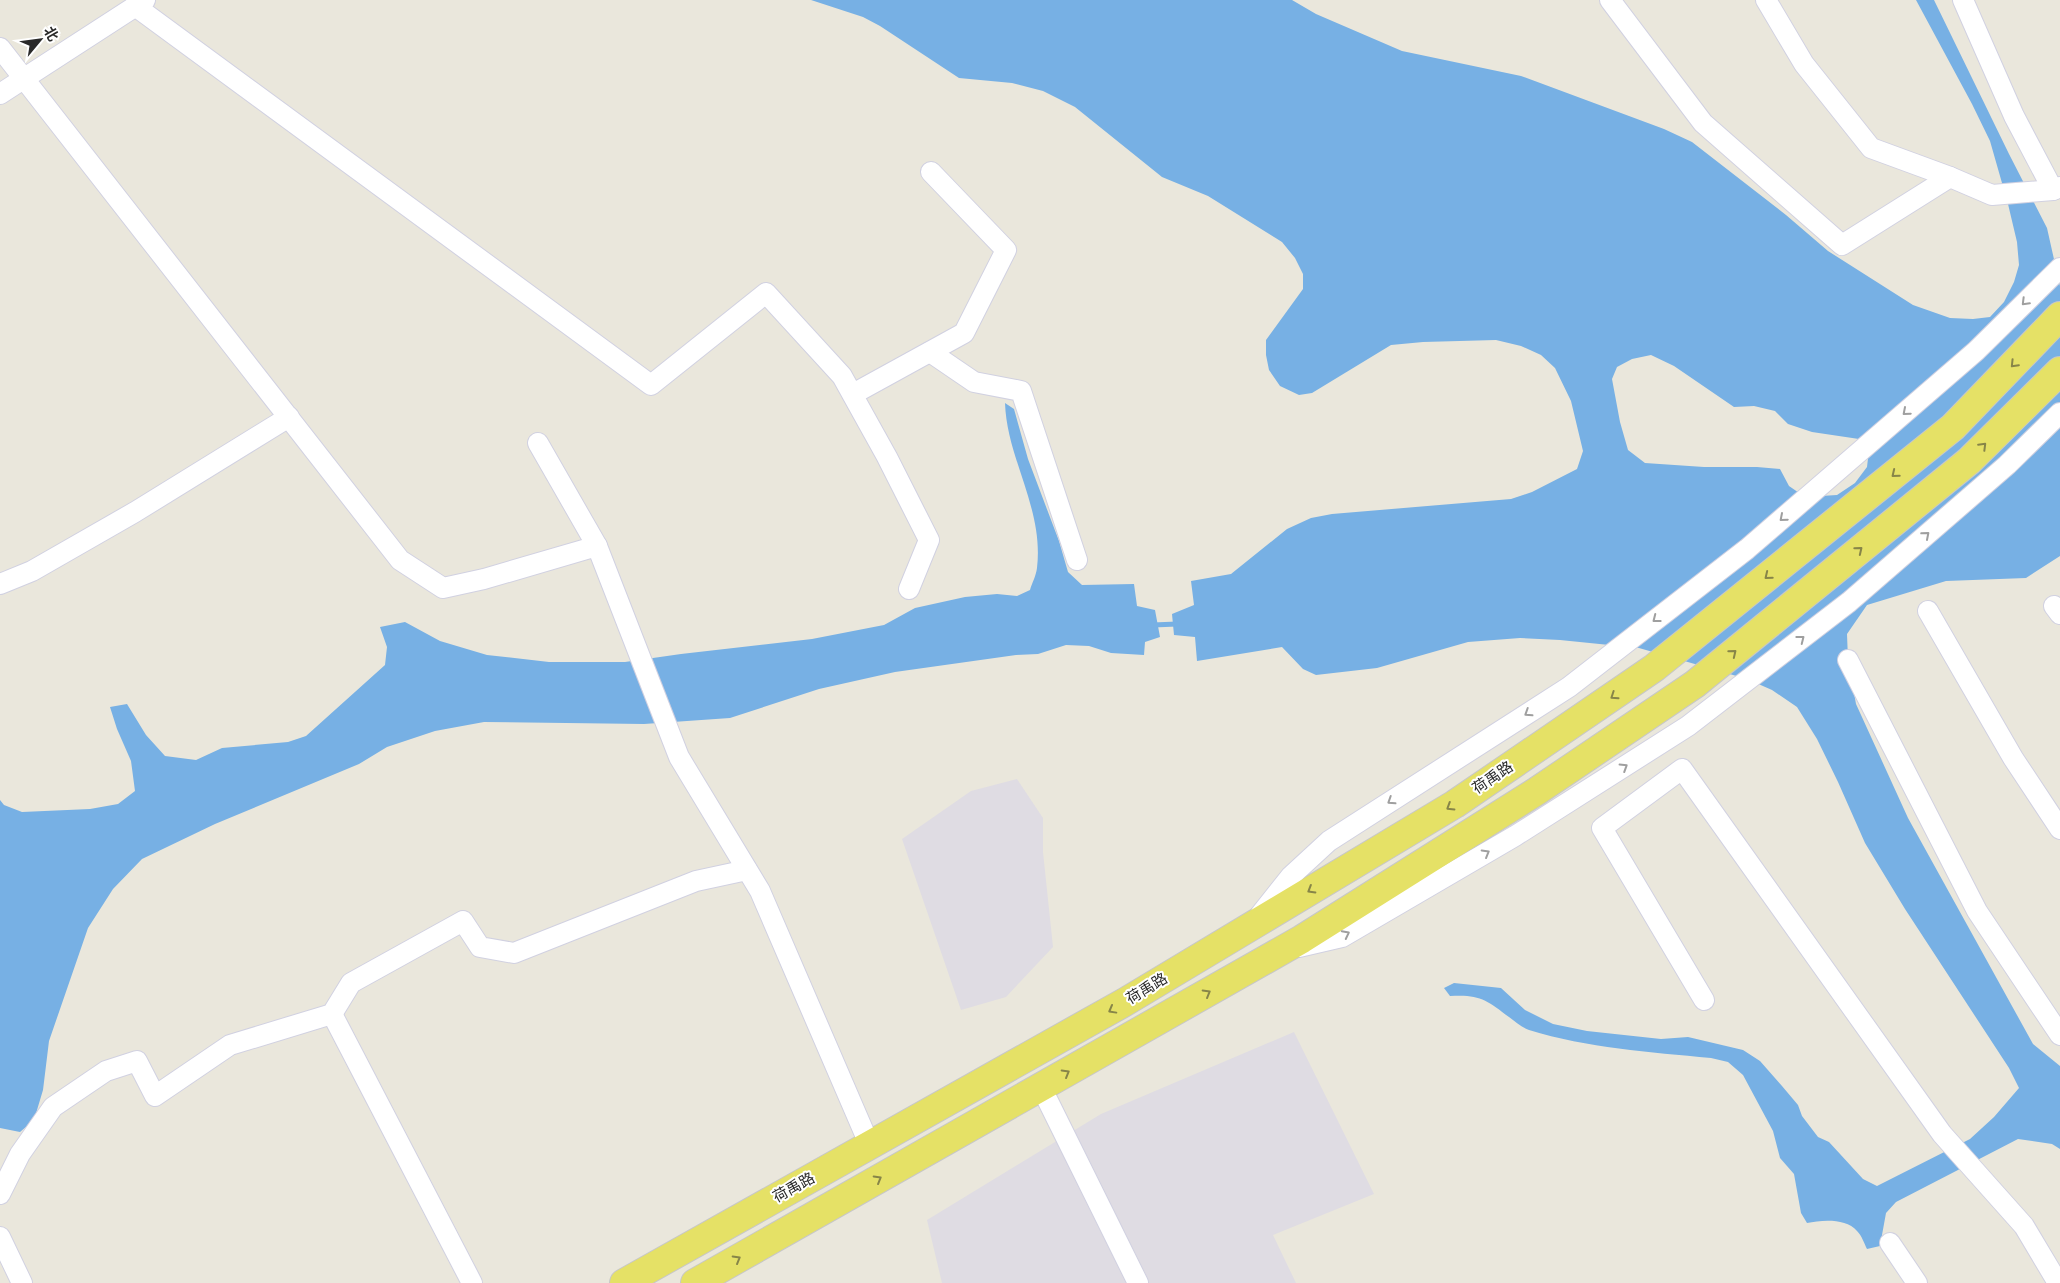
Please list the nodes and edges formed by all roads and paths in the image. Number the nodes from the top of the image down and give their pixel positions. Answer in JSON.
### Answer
{"nodes":[{"id":1,"x":1610,"y":0,"type":"edge"},
{"id":2,"x":1766,"y":0,"type":"edge"},
{"id":3,"x":1962,"y":0,"type":"edge"},
{"id":4,"x":140,"y":3,"type":"edge"},
{"id":5,"x":0,"y":48,"type":"edge"},
{"id":6,"x":24,"y":78,"type":"junction"},
{"id":7,"x":0,"y":94,"type":"edge"},
{"id":8,"x":931,"y":172,"type":"dead end"},
{"id":9,"x":1950,"y":177,"type":"junction"},
{"id":10,"x":2056,"y":189,"type":"edge"},
{"id":11,"x":2060,"y":268,"type":"edge"},
{"id":12,"x":2060,"y":316,"type":"edge"},
{"id":13,"x":930,"y":352,"type":"junction"},
{"id":14,"x":2060,"y":370,"type":"edge"},
{"id":15,"x":853,"y":394,"type":"junction"},
{"id":16,"x":2060,"y":413,"type":"edge"},
{"id":17,"x":289,"y":417,"type":"junction"},
{"id":18,"x":538,"y":443,"type":"dead end"},
{"id":19,"x":597,"y":546,"type":"junction"},
{"id":20,"x":1078,"y":560,"type":"dead end"},
{"id":21,"x":0,"y":584,"type":"edge"},
{"id":22,"x":909,"y":588,"type":"dead end"},
{"id":23,"x":1928,"y":611,"type":"dead end"},
{"id":24,"x":1848,"y":660,"type":"dead end"},
{"id":25,"x":2060,"y":829,"type":"edge"},
{"id":26,"x":747,"y":870,"type":"junction"},
{"id":27,"x":1250,"y":927,"type":"junction"},
{"id":28,"x":1282,"y":950,"type":"junction"},
{"id":29,"x":1704,"y":1000,"type":"dead end"},
{"id":30,"x":332,"y":1014,"type":"junction"},
{"id":31,"x":2060,"y":1035,"type":"edge"},
{"id":32,"x":1041,"y":1087,"type":"junction"},
{"id":33,"x":870,"y":1146,"type":"junction"},
{"id":34,"x":0,"y":1194,"type":"edge"},
{"id":35,"x":0,"y":1237,"type":"edge"},
{"id":36,"x":1890,"y":1243,"type":"dead end"},
{"id":37,"x":22,"y":1283,"type":"edge"},
{"id":38,"x":472,"y":1283,"type":"edge"},
{"id":39,"x":624,"y":1283,"type":"edge"},
{"id":40,"x":695,"y":1283,"type":"edge"},
{"id":41,"x":1138,"y":1283,"type":"edge"},
{"id":42,"x":1917,"y":1283,"type":"edge"},
{"id":43,"x":2058,"y":1283,"type":"edge"}],
"edges":[{"from":1,"to":9,"type":"street"},
{"from":2,"to":9,"type":"street"},
{"from":3,"to":10,"type":"street"},
{"from":4,"to":6,"type":"street"},
{"from":4,"to":15,"type":"street"},
{"from":5,"to":6,"type":"street"},
{"from":6,"to":7,"type":"street"},
{"from":6,"to":17,"type":"street"},
{"from":8,"to":13,"type":"street"},
{"from":9,"to":10,"type":"street"},
{"from":11,"to":27,"type":"street","one_way":true},
{"from":12,"to":27,"type":"main road","name":"荷禹路","one_way":true},
{"from":13,"to":15,"type":"street"},
{"from":13,"to":20,"type":"street"},
{"from":28,"to":14,"type":"main road","one_way":true},
{"from":15,"to":22,"type":"street"},
{"from":28,"to":16,"type":"street","one_way":true},
{"from":17,"to":19,"type":"street"},
{"from":17,"to":21,"type":"street"},
{"from":18,"to":19,"type":"street"},
{"from":19,"to":26,"type":"street"},
{"from":23,"to":25,"type":"street"},
{"from":24,"to":31,"type":"street"},
{"from":26,"to":30,"type":"street"},
{"from":26,"to":33,"type":"street"},
{"from":27,"to":33,"type":"main road","name":"荷禹路","one_way":true},
{"from":32,"to":28,"type":"main road","one_way":true},
{"from":29,"to":43,"type":"street"},
{"from":30,"to":34,"type":"street"},
{"from":30,"to":38,"type":"street"},
{"from":40,"to":32,"type":"main road","one_way":true},
{"from":32,"to":41,"type":"street"},
{"from":33,"to":39,"type":"main road","name":"荷禹路"},
{"from":35,"to":37,"type":"street"},
{"from":36,"to":42,"type":"street"}]}
